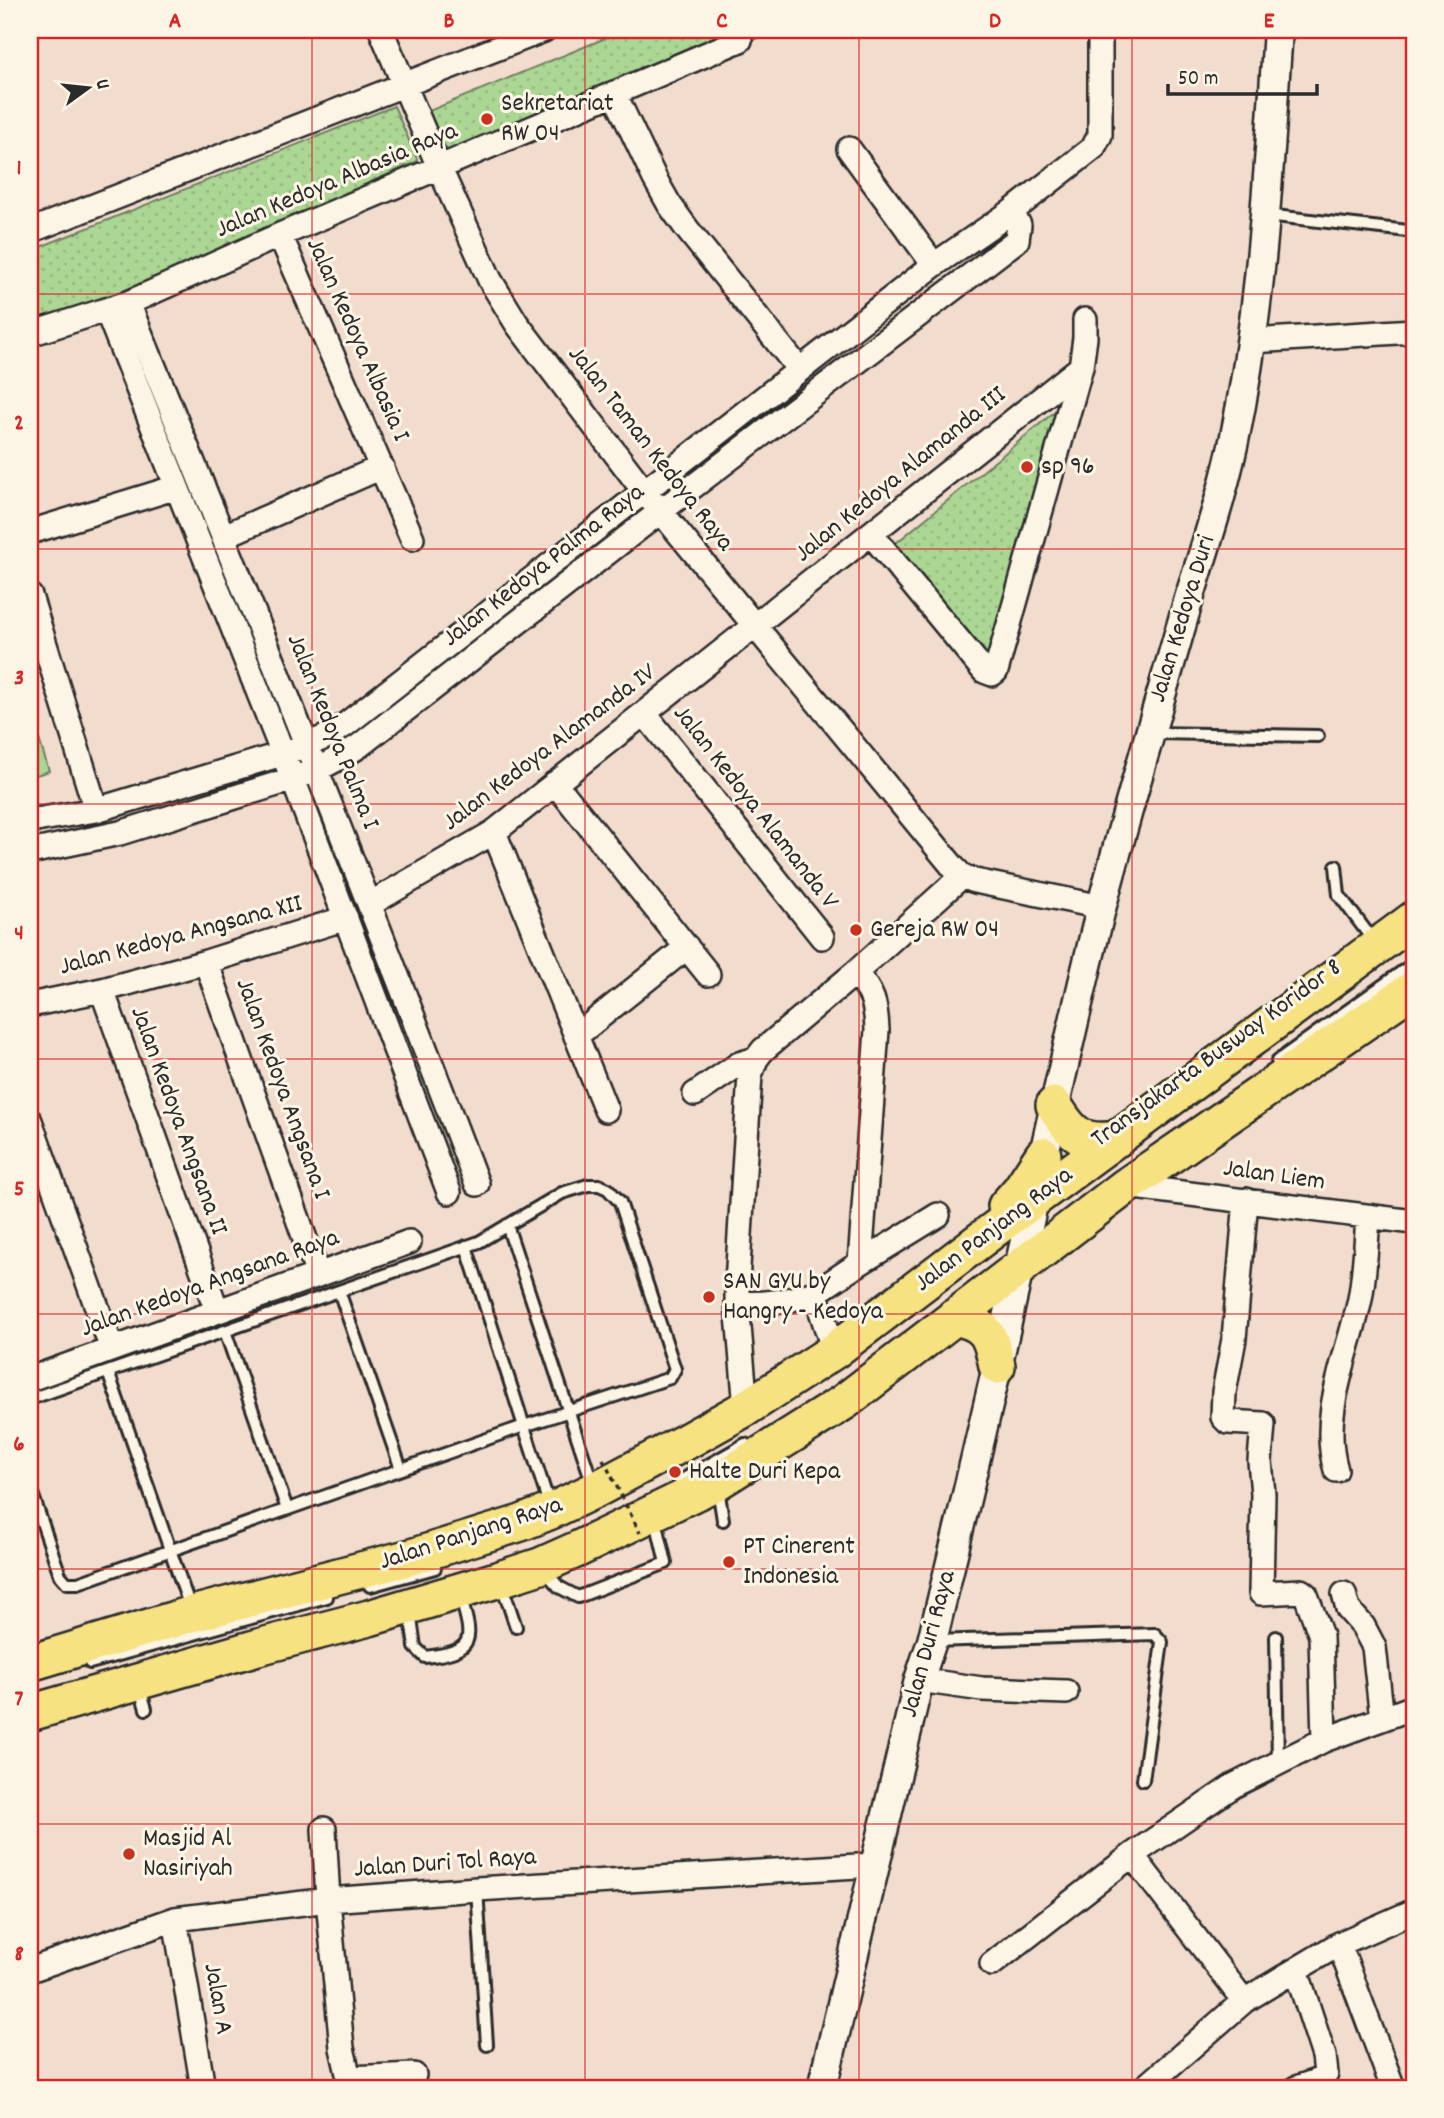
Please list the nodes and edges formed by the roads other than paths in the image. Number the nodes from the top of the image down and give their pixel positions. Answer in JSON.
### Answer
{"nodes":[{"id":1,"x":381,"y":30,"type":"edge"},
{"id":2,"x":544,"y":30,"type":"edge"},
{"id":3,"x":1100,"y":30,"type":"edge"},
{"id":4,"x":1278,"y":30,"type":"edge"},
{"id":5,"x":740,"y":40,"type":"dead end"},
{"id":6,"x":405,"y":86,"type":"junction"},
{"id":7,"x":614,"y":93,"type":"junction"},
{"id":8,"x":849,"y":149,"type":"dead end"},
{"id":9,"x":439,"y":167,"type":"junction"},
{"id":10,"x":1011,"y":212,"type":"junction"},
{"id":11,"x":1266,"y":215,"type":"junction"},
{"id":12,"x":1408,"y":231,"type":"dead end"},
{"id":13,"x":30,"y":232,"type":"edge"},
{"id":14,"x":280,"y":235,"type":"junction"},
{"id":15,"x":934,"y":265,"type":"junction"},
{"id":16,"x":128,"y":303,"type":"junction"},
{"id":17,"x":107,"y":311,"type":"junction"},
{"id":18,"x":1086,"y":320,"type":"dead end"},
{"id":19,"x":1414,"y":331,"type":"edge"},
{"id":20,"x":30,"y":334,"type":"edge"},
{"id":21,"x":1252,"y":341,"type":"junction"},
{"id":22,"x":1081,"y":367,"type":"junction"},
{"id":23,"x":799,"y":369,"type":"junction"},
{"id":24,"x":382,"y":467,"type":"junction"},
{"id":25,"x":177,"y":487,"type":"junction"},
{"id":26,"x":645,"y":491,"type":"junction"},
{"id":27,"x":661,"y":511,"type":"junction"},
{"id":28,"x":30,"y":533,"type":"edge"},
{"id":29,"x":871,"y":534,"type":"junction"},
{"id":30,"x":224,"y":536,"type":"junction"},
{"id":31,"x":412,"y":538,"type":"dead end"},
{"id":32,"x":30,"y":596,"type":"edge"},
{"id":33,"x":756,"y":626,"type":"junction"},
{"id":34,"x":645,"y":713,"type":"junction"},
{"id":35,"x":1149,"y":733,"type":"junction"},
{"id":36,"x":1318,"y":736,"type":"dead end"},
{"id":37,"x":307,"y":746,"type":"junction"},
{"id":38,"x":282,"y":754,"type":"junction"},
{"id":39,"x":317,"y":770,"type":"junction"},
{"id":40,"x":293,"y":779,"type":"junction"},
{"id":41,"x":555,"y":783,"type":"junction"},
{"id":42,"x":96,"y":810,"type":"junction"},
{"id":43,"x":30,"y":821,"type":"edge"},
{"id":44,"x":494,"y":832,"type":"junction"},
{"id":45,"x":30,"y":852,"type":"edge"},
{"id":46,"x":1336,"y":866,"type":"dead end"},
{"id":47,"x":962,"y":876,"type":"junction"},
{"id":48,"x":370,"y":904,"type":"junction"},
{"id":49,"x":1102,"y":907,"type":"junction"},
{"id":50,"x":346,"y":918,"type":"junction"},
{"id":51,"x":1414,"y":919,"type":"edge"},
{"id":52,"x":822,"y":937,"type":"dead end"},
{"id":53,"x":1377,"y":945,"type":"junction"},
{"id":54,"x":687,"y":947,"type":"junction"},
{"id":55,"x":206,"y":962,"type":"junction"},
{"id":56,"x":1414,"y":962,"type":"edge"},
{"id":57,"x":855,"y":973,"type":"junction"},
{"id":58,"x":708,"y":974,"type":"dead end"},
{"id":59,"x":102,"y":990,"type":"junction"},
{"id":60,"x":1405,"y":1001,"type":"edge"},
{"id":61,"x":30,"y":1005,"type":"edge"},
{"id":62,"x":576,"y":1036,"type":"junction"},
{"id":63,"x":423,"y":1042,"type":"junction"},
{"id":64,"x":396,"y":1051,"type":"junction"},
{"id":65,"x":756,"y":1059,"type":"junction"},
{"id":66,"x":1268,"y":1068,"type":"dead end"},
{"id":67,"x":695,"y":1094,"type":"dead end"},
{"id":68,"x":1054,"y":1105,"type":"junction"},
{"id":69,"x":606,"y":1110,"type":"dead end"},
{"id":70,"x":30,"y":1121,"type":"edge"},
{"id":71,"x":1117,"y":1139,"type":"junction"},
{"id":72,"x":1043,"y":1155,"type":"junction"},
{"id":73,"x":477,"y":1184,"type":"dead end"},
{"id":74,"x":1126,"y":1186,"type":"junction"},
{"id":75,"x":449,"y":1192,"type":"dead end"},
{"id":76,"x":1247,"y":1200,"type":"junction"},
{"id":77,"x":938,"y":1215,"type":"dead end"},
{"id":78,"x":1368,"y":1217,"type":"junction"},
{"id":79,"x":1414,"y":1222,"type":"edge"},
{"id":80,"x":507,"y":1225,"type":"junction"},
{"id":81,"x":1027,"y":1231,"type":"junction"},
{"id":82,"x":408,"y":1242,"type":"dead end"},
{"id":83,"x":467,"y":1246,"type":"junction"},
{"id":84,"x":962,"y":1255,"type":"junction"},
{"id":85,"x":860,"y":1264,"type":"junction"},
{"id":86,"x":318,"y":1275,"type":"junction"},
{"id":87,"x":339,"y":1291,"type":"junction"},
{"id":88,"x":815,"y":1293,"type":"junction"},
{"id":89,"x":737,"y":1303,"type":"junction"},
{"id":90,"x":954,"y":1317,"type":"junction"},
{"id":91,"x":221,"y":1321,"type":"junction"},
{"id":92,"x":834,"y":1351,"type":"junction"},
{"id":93,"x":110,"y":1361,"type":"junction"},
{"id":94,"x":997,"y":1366,"type":"junction"},
{"id":95,"x":30,"y":1379,"type":"edge"},
{"id":96,"x":30,"y":1399,"type":"edge"},
{"id":97,"x":568,"y":1412,"type":"junction"},
{"id":98,"x":752,"y":1422,"type":"junction"},
{"id":99,"x":524,"y":1426,"type":"junction"},
{"id":100,"x":401,"y":1469,"type":"junction"},
{"id":101,"x":1336,"y":1470,"type":"dead end"},
{"id":102,"x":717,"y":1482,"type":"junction"},
{"id":103,"x":30,"y":1487,"type":"edge"},
{"id":104,"x":586,"y":1494,"type":"junction"},
{"id":105,"x":287,"y":1509,"type":"junction"},
{"id":106,"x":655,"y":1511,"type":"junction"},
{"id":107,"x":723,"y":1520,"type":"dead end"},
{"id":108,"x":170,"y":1550,"type":"junction"},
{"id":109,"x":540,"y":1566,"type":"junction"},
{"id":110,"x":454,"y":1578,"type":"junction"},
{"id":111,"x":500,"y":1579,"type":"junction"},
{"id":112,"x":1344,"y":1594,"type":"dead end"},
{"id":113,"x":344,"y":1595,"type":"junction"},
{"id":114,"x":259,"y":1606,"type":"junction"},
{"id":115,"x":410,"y":1606,"type":"junction"},
{"id":116,"x":192,"y":1614,"type":"junction"},
{"id":117,"x":516,"y":1627,"type":"dead end"},
{"id":118,"x":1276,"y":1637,"type":"dead end"},
{"id":119,"x":932,"y":1641,"type":"junction"},
{"id":120,"x":258,"y":1647,"type":"junction"},
{"id":121,"x":30,"y":1662,"type":"edge"},
{"id":122,"x":83,"y":1665,"type":"dead end"},
{"id":123,"x":919,"y":1680,"type":"junction"},
{"id":124,"x":1066,"y":1692,"type":"dead end"},
{"id":125,"x":1414,"y":1707,"type":"edge"},
{"id":126,"x":30,"y":1713,"type":"edge"},
{"id":127,"x":1382,"y":1719,"type":"junction"},
{"id":128,"x":1324,"y":1740,"type":"junction"},
{"id":129,"x":1278,"y":1763,"type":"junction"},
{"id":130,"x":1143,"y":1780,"type":"dead end"},
{"id":131,"x":324,"y":1829,"type":"dead end"},
{"id":132,"x":1132,"y":1855,"type":"junction"},
{"id":133,"x":874,"y":1865,"type":"junction"},
{"id":134,"x":477,"y":1889,"type":"junction"},
{"id":135,"x":328,"y":1900,"type":"junction"},
{"id":136,"x":1414,"y":1911,"type":"edge"},
{"id":137,"x":175,"y":1919,"type":"junction"},
{"id":138,"x":1339,"y":1944,"type":"junction"},
{"id":139,"x":992,"y":1964,"type":"dead end"},
{"id":140,"x":30,"y":1970,"type":"edge"},
{"id":141,"x":1296,"y":1970,"type":"junction"},
{"id":142,"x":1244,"y":2001,"type":"junction"},
{"id":143,"x":487,"y":2045,"type":"dead end"},
{"id":144,"x":414,"y":2075,"type":"dead end"},
{"id":145,"x":203,"y":2088,"type":"edge"},
{"id":146,"x":822,"y":2088,"type":"edge"},
{"id":147,"x":1144,"y":2088,"type":"edge"},
{"id":148,"x":1296,"y":2088,"type":"edge"},
{"id":149,"x":1393,"y":2088,"type":"edge"}],
"edges":[{"from":1,"to":6,"type":"street","name":"Jalan Taman Kedoya Raya"},
{"from":2,"to":6,"type":"street"},
{"from":3,"to":10,"type":"street","name":"Jalan Kedoya Palma Raya"},
{"from":4,"to":11,"type":"street","name":"Jalan Kedoya Duri"},
{"from":5,"to":7,"type":"street","name":"Jalan Kedoya Albasia Raya"},
{"from":6,"to":9,"type":"street","name":"Jalan Taman Kedoya Raya"},
{"from":6,"to":13,"type":"street"},
{"from":7,"to":9,"type":"street","name":"Jalan Kedoya Albasia Raya"},
{"from":7,"to":23,"type":"street"},
{"from":8,"to":15,"type":"street"},
{"from":9,"to":14,"type":"street","name":"Jalan Kedoya Albasia Raya"},
{"from":9,"to":26,"type":"street","name":"Jalan Taman Kedoya Raya"},
{"from":10,"to":15,"type":"street","name":"Jalan Kedoya Palma Raya"},
{"from":10,"to":27,"type":"street","name":"Jalan Kedoya Palma Raya"},
{"from":11,"to":12,"type":"lane"},
{"from":11,"to":21,"type":"street","name":"Jalan Kedoya Duri"},
{"from":14,"to":16,"type":"street","name":"Jalan Kedoya Albasia Raya"},
{"from":14,"to":24,"type":"street","name":"Jalan Kedoya Albasia I"},
{"from":15,"to":23,"type":"street","name":"Jalan Kedoya Palma Raya"},
{"from":16,"to":17,"type":"street","name":"Jalan Kedoya Albasia Raya"},
{"from":16,"to":30,"type":"street","name":"Jalan Kedoya Palma I"},
{"from":17,"to":20,"type":"street","name":"Jalan Kedoya Albasia Raya"},
{"from":17,"to":25,"type":"street","name":"Jalan Kedoya Palma I"},
{"from":18,"to":22,"type":"street"},
{"from":19,"to":21,"type":"street"},
{"from":21,"to":35,"type":"street","name":"Jalan Kedoya Duri"},
{"from":22,"to":29,"type":"street","name":"Jalan Kedoya Alamanda III"},
{"from":22,"to":29,"type":"street"},
{"from":23,"to":26,"type":"street","name":"Jalan Kedoya Palma Raya"},
{"from":24,"to":30,"type":"street","name":"Jalan Kedoya Albasia I"},
{"from":24,"to":31,"type":"street","name":"Jalan Kedoya Albasia I"},
{"from":25,"to":28,"type":"street"},
{"from":25,"to":38,"type":"street","name":"Jalan Kedoya Palma I"},
{"from":26,"to":27,"type":"street","name":"Jalan Taman Kedoya Raya"},
{"from":26,"to":37,"type":"street","name":"Jalan Kedoya Palma Raya"},
{"from":27,"to":33,"type":"street","name":"Jalan Taman Kedoya Raya"},
{"from":27,"to":39,"type":"street","name":"Jalan Kedoya Palma Raya"},
{"from":29,"to":33,"type":"street","name":"Jalan Kedoya Alamanda III"},
{"from":30,"to":37,"type":"street","name":"Jalan Kedoya Palma I"},
{"from":32,"to":42,"type":"street"},
{"from":33,"to":34,"type":"street","name":"Jalan Kedoya Alamanda IV"},
{"from":33,"to":47,"type":"street","name":"Jalan Taman Kedoya Raya"},
{"from":34,"to":41,"type":"street","name":"Jalan Kedoya Alamanda IV"},
{"from":34,"to":52,"type":"street","name":"Jalan Kedoya Alamanda V"},
{"from":35,"to":36,"type":"lane"},
{"from":35,"to":49,"type":"street","name":"Jalan Kedoya Duri"},
{"from":37,"to":38,"type":"street","name":"Jalan Kedoya Palma Raya"},
{"from":37,"to":39,"type":"street","name":"Jalan Kedoya Palma I"},
{"from":38,"to":40,"type":"street","name":"Jalan Kedoya Palma I"},
{"from":38,"to":42,"type":"street","name":"Jalan Kedoya Palma Raya"},
{"from":39,"to":40,"type":"street","name":"Jalan Kedoya Palma Raya"},
{"from":39,"to":48,"type":"street","name":"Jalan Kedoya Palma I"},
{"from":40,"to":45,"type":"street","name":"Jalan Kedoya Palma Raya"},
{"from":40,"to":50,"type":"street","name":"Jalan Kedoya Palma I"},
{"from":41,"to":44,"type":"street","name":"Jalan Kedoya Alamanda IV"},
{"from":41,"to":54,"type":"street"},
{"from":42,"to":43,"type":"street","name":"Jalan Kedoya Palma Raya"},
{"from":44,"to":48,"type":"street","name":"Jalan Kedoya Alamanda IV"},
{"from":44,"to":62,"type":"street"},
{"from":46,"to":53,"type":"lane"},
{"from":47,"to":49,"type":"street"},
{"from":47,"to":57,"type":"street"},
{"from":48,"to":63,"type":"street","name":"Jalan Kedoya Palma I"},
{"from":49,"to":68,"type":"street","name":"Jalan Kedoya Duri"},
{"from":50,"to":55,"type":"street","name":"Jalan Kedoya Angsana XII"},
{"from":50,"to":64,"type":"street","name":"Jalan Kedoya Palma I"},
{"from":51,"to":53,"type":"main road","name":"Jalan Panjang Raya"},
{"from":53,"to":71,"type":"main road","name":"Jalan Panjang Raya"},
{"from":54,"to":58,"type":"street"},
{"from":54,"to":62,"type":"street"},
{"from":55,"to":59,"type":"street","name":"Jalan Kedoya Angsana XII"},
{"from":55,"to":86,"type":"street","name":"Jalan Kedoya Angsana I"},
{"from":56,"to":66,"type":"lane","name":"Transjakarta Busway Koridor 8"},
{"from":57,"to":65,"type":"street"},
{"from":57,"to":85,"type":"street"},
{"from":59,"to":61,"type":"street","name":"Jalan Kedoya Angsana XII"},
{"from":59,"to":91,"type":"street","name":"Jalan Kedoya Angsana II"},
{"from":60,"to":74,"type":"main road","name":"Jalan Panjang Raya"},
{"from":62,"to":69,"type":"street"},
{"from":63,"to":64,"type":"street"},
{"from":63,"to":73,"type":"street","name":"Jalan Kedoya Palma I"},
{"from":64,"to":75,"type":"street","name":"Jalan Kedoya Palma I"},
{"from":65,"to":67,"type":"street"},
{"from":65,"to":89,"type":"street"},
{"from":68,"to":71,"type":"main road"},
{"from":68,"to":72,"type":"street","name":"Jalan Kedoya Duri"},
{"from":70,"to":93,"type":"street"},
{"from":71,"to":81,"type":"main road","name":"Jalan Panjang Raya"},
{"from":72,"to":81,"type":"street","name":"Jalan Kedoya Duri"},
{"from":72,"to":84,"type":"main road"},
{"from":74,"to":76,"type":"street","name":"Jalan Liem"},
{"from":74,"to":81,"type":"main road","name":"Jalan Panjang Raya"},
{"from":76,"to":78,"type":"street","name":"Jalan Liem"},
{"from":76,"to":128,"type":"street"},
{"from":77,"to":85,"type":"street"},
{"from":78,"to":79,"type":"street","name":"Jalan Liem"},
{"from":78,"to":101,"type":"street"},
{"from":80,"to":83,"type":"lane"},
{"from":80,"to":97,"type":"lane"},
{"from":80,"to":97,"type":"lane"},
{"from":81,"to":84,"type":"main road","name":"Jalan Panjang Raya"},
{"from":81,"to":90,"type":"main road","name":"Jalan Panjang Raya"},
{"from":81,"to":94,"type":"street","name":"Jalan Duri Raya"},
{"from":82,"to":86,"type":"street","name":"Jalan Kedoya Angsana Raya"},
{"from":83,"to":87,"type":"lane"},
{"from":83,"to":99,"type":"lane"},
{"from":84,"to":92,"type":"main road","name":"Jalan Panjang Raya"},
{"from":85,"to":88,"type":"street"},
{"from":86,"to":91,"type":"street","name":"Jalan Kedoya Angsana Raya"},
{"from":87,"to":91,"type":"lane"},
{"from":87,"to":100,"type":"lane"},
{"from":88,"to":89,"type":"street"},
{"from":88,"to":92,"type":"street"},
{"from":89,"to":98,"type":"street"},
{"from":90,"to":94,"type":"main road"},
{"from":90,"to":102,"type":"main road","name":"Jalan Panjang Raya"},
{"from":91,"to":93,"type":"street","name":"Jalan Kedoya Angsana Raya"},
{"from":91,"to":105,"type":"lane"},
{"from":92,"to":98,"type":"main road","name":"Jalan Panjang Raya"},
{"from":93,"to":95,"type":"street","name":"Jalan Kedoya Angsana Raya"},
{"from":93,"to":96,"type":"lane"},
{"from":93,"to":108,"type":"lane"},
{"from":94,"to":119,"type":"street","name":"Jalan Duri Raya"},
{"from":97,"to":99,"type":"lane"},
{"from":97,"to":104,"type":"lane"},
{"from":98,"to":104,"type":"main road","name":"Jalan Panjang Raya"},
{"from":98,"to":106,"type":"lane"},
{"from":99,"to":100,"type":"lane"},
{"from":99,"to":104,"type":"lane"},
{"from":100,"to":105,"type":"lane"},
{"from":102,"to":106,"type":"main road","name":"Jalan Panjang Raya"},
{"from":102,"to":107,"type":"lane"},
{"from":103,"to":108,"type":"lane"},
{"from":104,"to":113,"type":"main road","name":"Jalan Panjang Raya"},
{"from":105,"to":108,"type":"lane"},
{"from":106,"to":109,"type":"main road","name":"Jalan Panjang Raya"},
{"from":106,"to":109,"type":"lane"},
{"from":108,"to":116,"type":"lane"},
{"from":109,"to":111,"type":"main road","name":"Jalan Panjang Raya"},
{"from":110,"to":111,"type":"main road","name":"Jalan Panjang Raya"},
{"from":110,"to":113,"type":"lane"},
{"from":110,"to":115,"type":"main road","name":"Jalan Panjang Raya"},
{"from":110,"to":115,"type":"lane"},
{"from":111,"to":117,"type":"lane"},
{"from":112,"to":127,"type":"street"},
{"from":113,"to":114,"type":"main road","name":"Jalan Panjang Raya"},
{"from":113,"to":115,"type":"main road","name":"Jalan Panjang Raya"},
{"from":113,"to":120,"type":"main road","name":"Jalan Panjang Raya"},
{"from":114,"to":116,"type":"main road","name":"Jalan Panjang Raya"},
{"from":114,"to":120,"type":"main road"},
{"from":114,"to":122,"type":"lane"},
{"from":116,"to":121,"type":"main road","name":"Jalan Panjang Raya"},
{"from":118,"to":129,"type":"lane"},
{"from":119,"to":123,"type":"street","name":"Jalan Duri Raya"},
{"from":119,"to":130,"type":"lane"},
{"from":120,"to":126,"type":"main road","name":"Jalan Panjang Raya"},
{"from":123,"to":124,"type":"street"},
{"from":123,"to":133,"type":"street","name":"Jalan Duri Raya"},
{"from":125,"to":127,"type":"street"},
{"from":127,"to":128,"type":"street"},
{"from":128,"to":129,"type":"street"},
{"from":129,"to":132,"type":"street"},
{"from":131,"to":135,"type":"street"},
{"from":132,"to":139,"type":"street"},
{"from":132,"to":142,"type":"street"},
{"from":133,"to":134,"type":"street","name":"Jalan Duri Tol Raya"},
{"from":133,"to":146,"type":"street","name":"Jalan Duri Raya"},
{"from":134,"to":135,"type":"street","name":"Jalan Duri Tol Raya"},
{"from":134,"to":143,"type":"lane"},
{"from":135,"to":137,"type":"street","name":"Jalan Duri Tol Raya"},
{"from":135,"to":144,"type":"street"},
{"from":136,"to":138,"type":"street"},
{"from":137,"to":140,"type":"street","name":"Jalan Duri Tol Raya"},
{"from":137,"to":145,"type":"street","name":"Jalan A"},
{"from":138,"to":141,"type":"street"},
{"from":138,"to":149,"type":"street"},
{"from":141,"to":142,"type":"street"},
{"from":141,"to":148,"type":"street"},
{"from":142,"to":147,"type":"street"}]}
